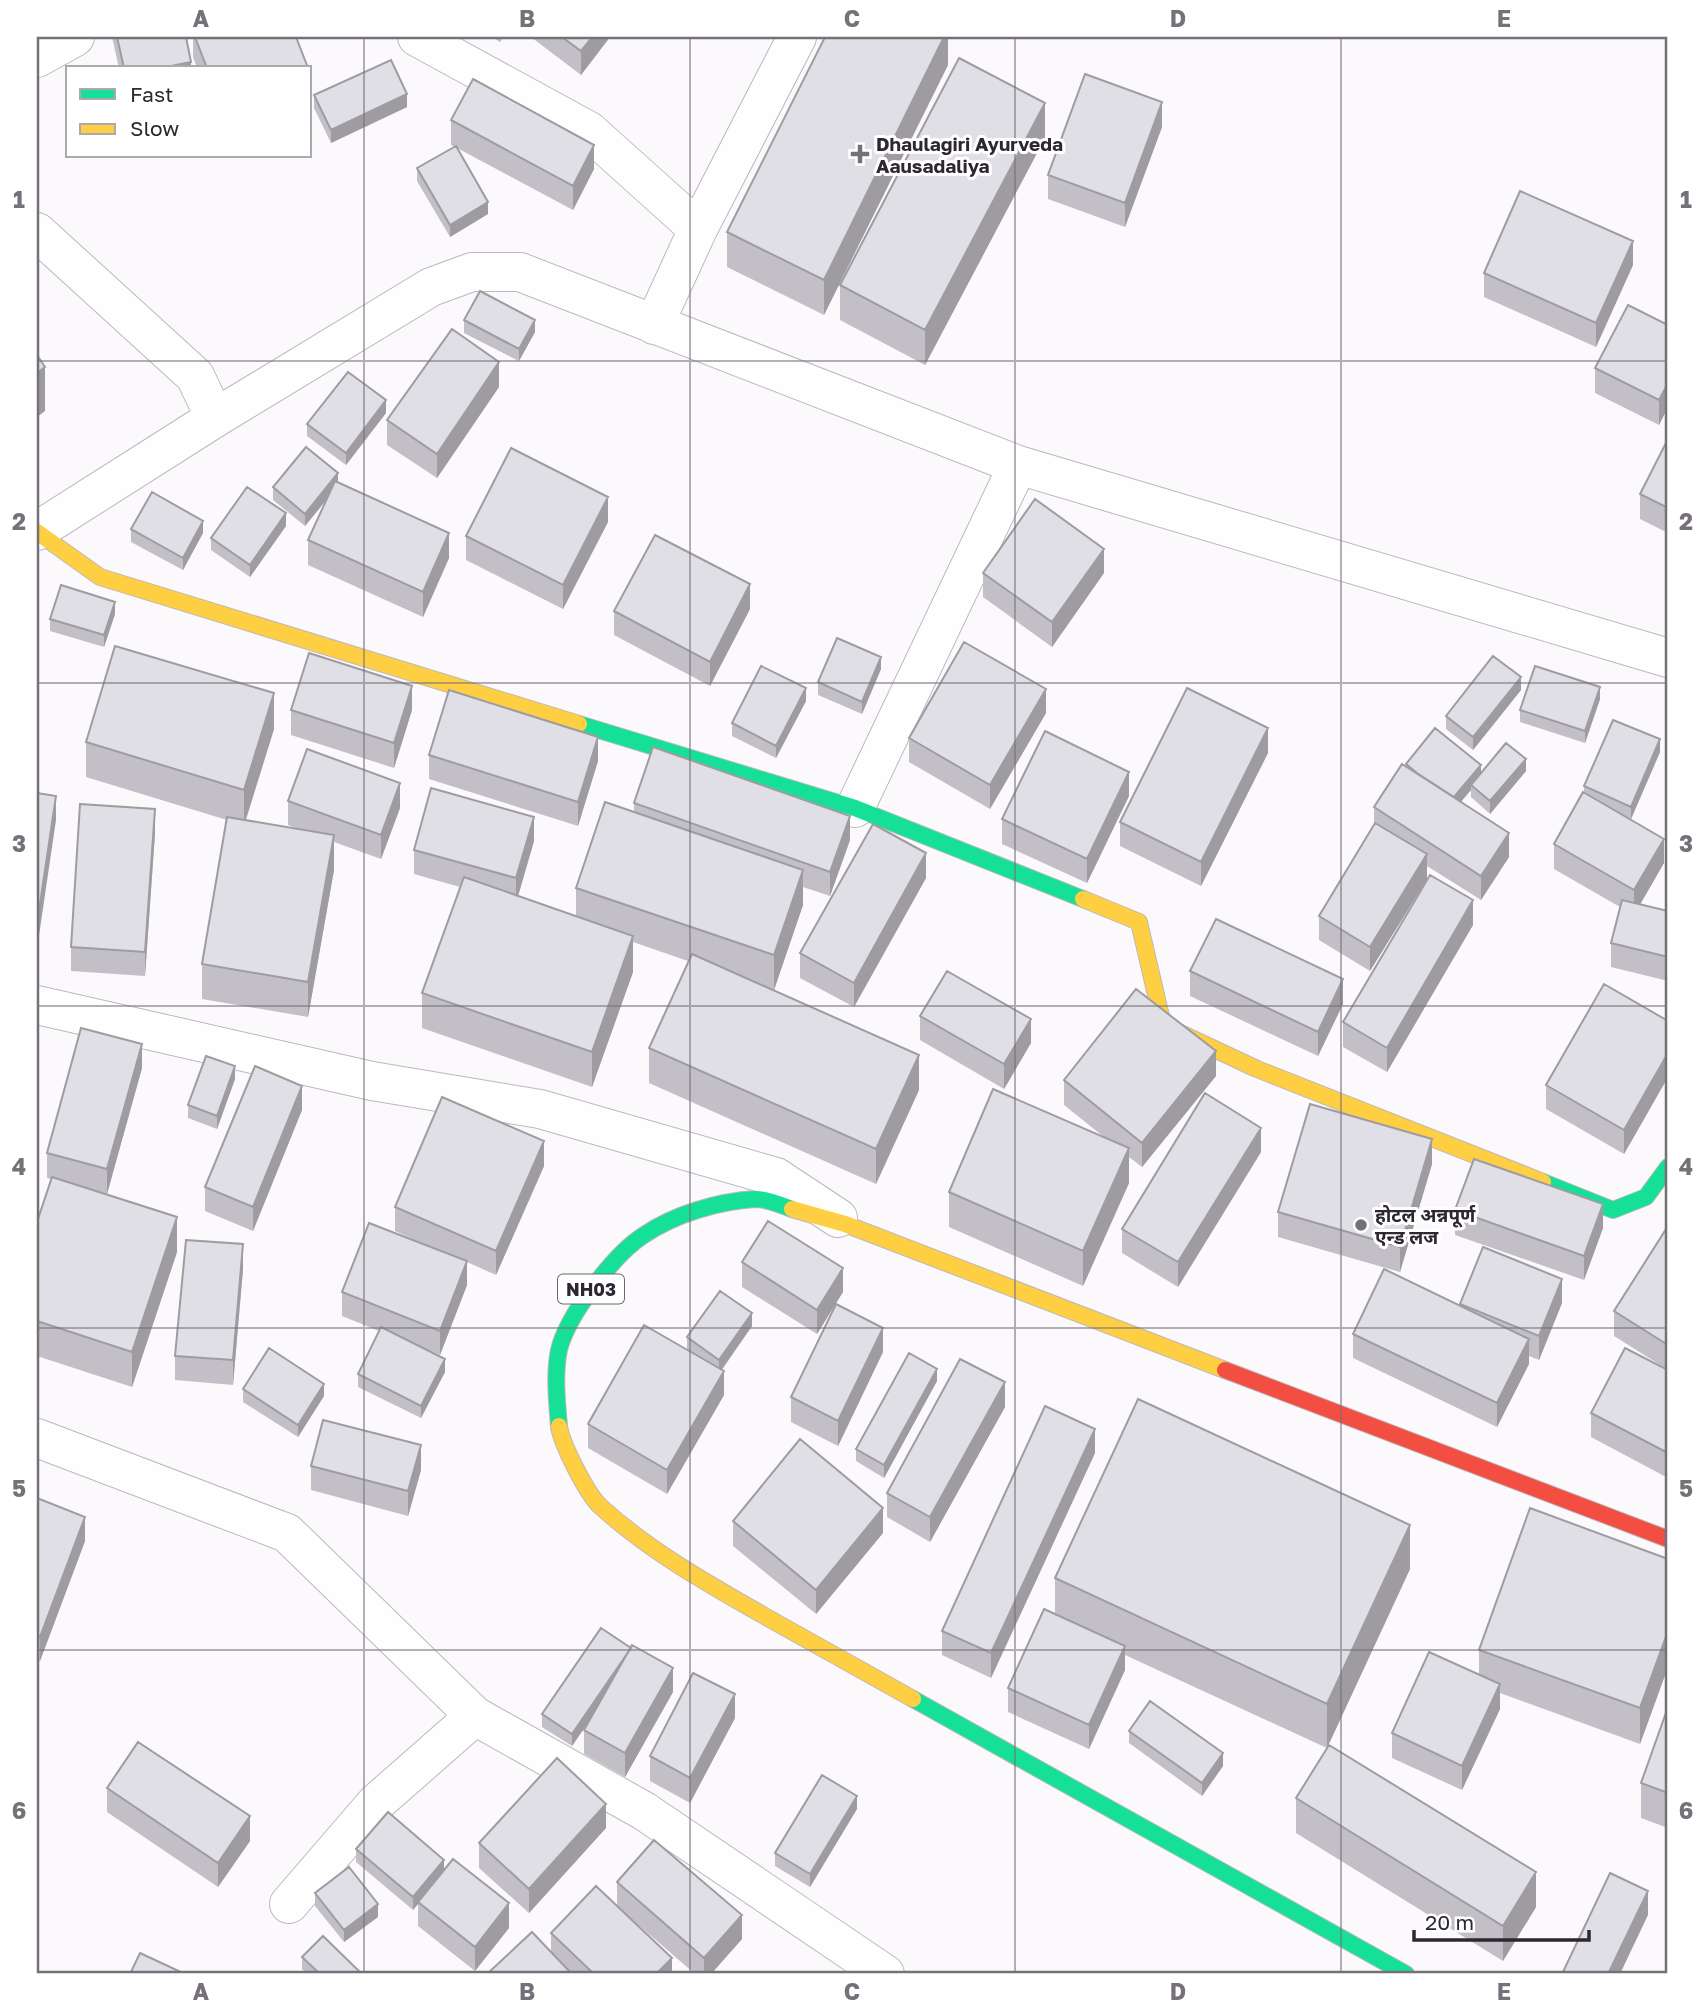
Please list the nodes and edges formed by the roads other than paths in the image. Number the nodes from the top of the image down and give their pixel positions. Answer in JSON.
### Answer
{"nodes":[{"id":1,"x":75,"y":37,"type":"edge"},
{"id":2,"x":417,"y":37,"type":"edge"},
{"id":3,"x":797,"y":37,"type":"edge"},
{"id":4,"x":37,"y":58,"type":"edge"},
{"id":5,"x":698,"y":229,"type":"junction"},
{"id":6,"x":37,"y":232,"type":"edge"},
{"id":7,"x":654,"y":324,"type":"junction"},
{"id":8,"x":215,"y":418,"type":"junction"},
{"id":9,"x":1018,"y":465,"type":"junction"},
{"id":10,"x":37,"y":532,"type":"edge"},
{"id":11,"x":1668,"y":658,"type":"edge"},
{"id":12,"x":855,"y":808,"type":"junction"},
{"id":13,"x":37,"y":1005,"type":"edge"},
{"id":14,"x":1668,"y":1167,"type":"edge"},
{"id":15,"x":845,"y":1224,"type":"junction"},
{"id":16,"x":37,"y":1438,"type":"edge"},
{"id":17,"x":1668,"y":1539,"type":"edge"},
{"id":18,"x":475,"y":1716,"type":"junction"},
{"id":19,"x":289,"y":1905,"type":"dead end"},
{"id":20,"x":885,"y":1974,"type":"edge"},
{"id":21,"x":1406,"y":1974,"type":"edge"}],
"edges":[{"from":1,"to":4,"type":"street"},
{"from":2,"to":5,"type":"street"},
{"from":3,"to":5,"type":"street"},
{"from":5,"to":7,"type":"street"},
{"from":6,"to":8,"type":"street"},
{"from":7,"to":8,"type":"street"},
{"from":7,"to":9,"type":"street"},
{"from":8,"to":10,"type":"street"},
{"from":9,"to":11,"type":"street"},
{"from":9,"to":12,"type":"street"},
{"from":10,"to":12,"type":"main road"},
{"from":12,"to":14,"type":"main road"},
{"from":13,"to":15,"type":"street"},
{"from":15,"to":17,"type":"main road","number":"NH03"},
{"from":15,"to":21,"type":"main road","number":"NH03"},
{"from":16,"to":18,"type":"street"},
{"from":18,"to":19,"type":"street"},
{"from":18,"to":20,"type":"street"}]}
